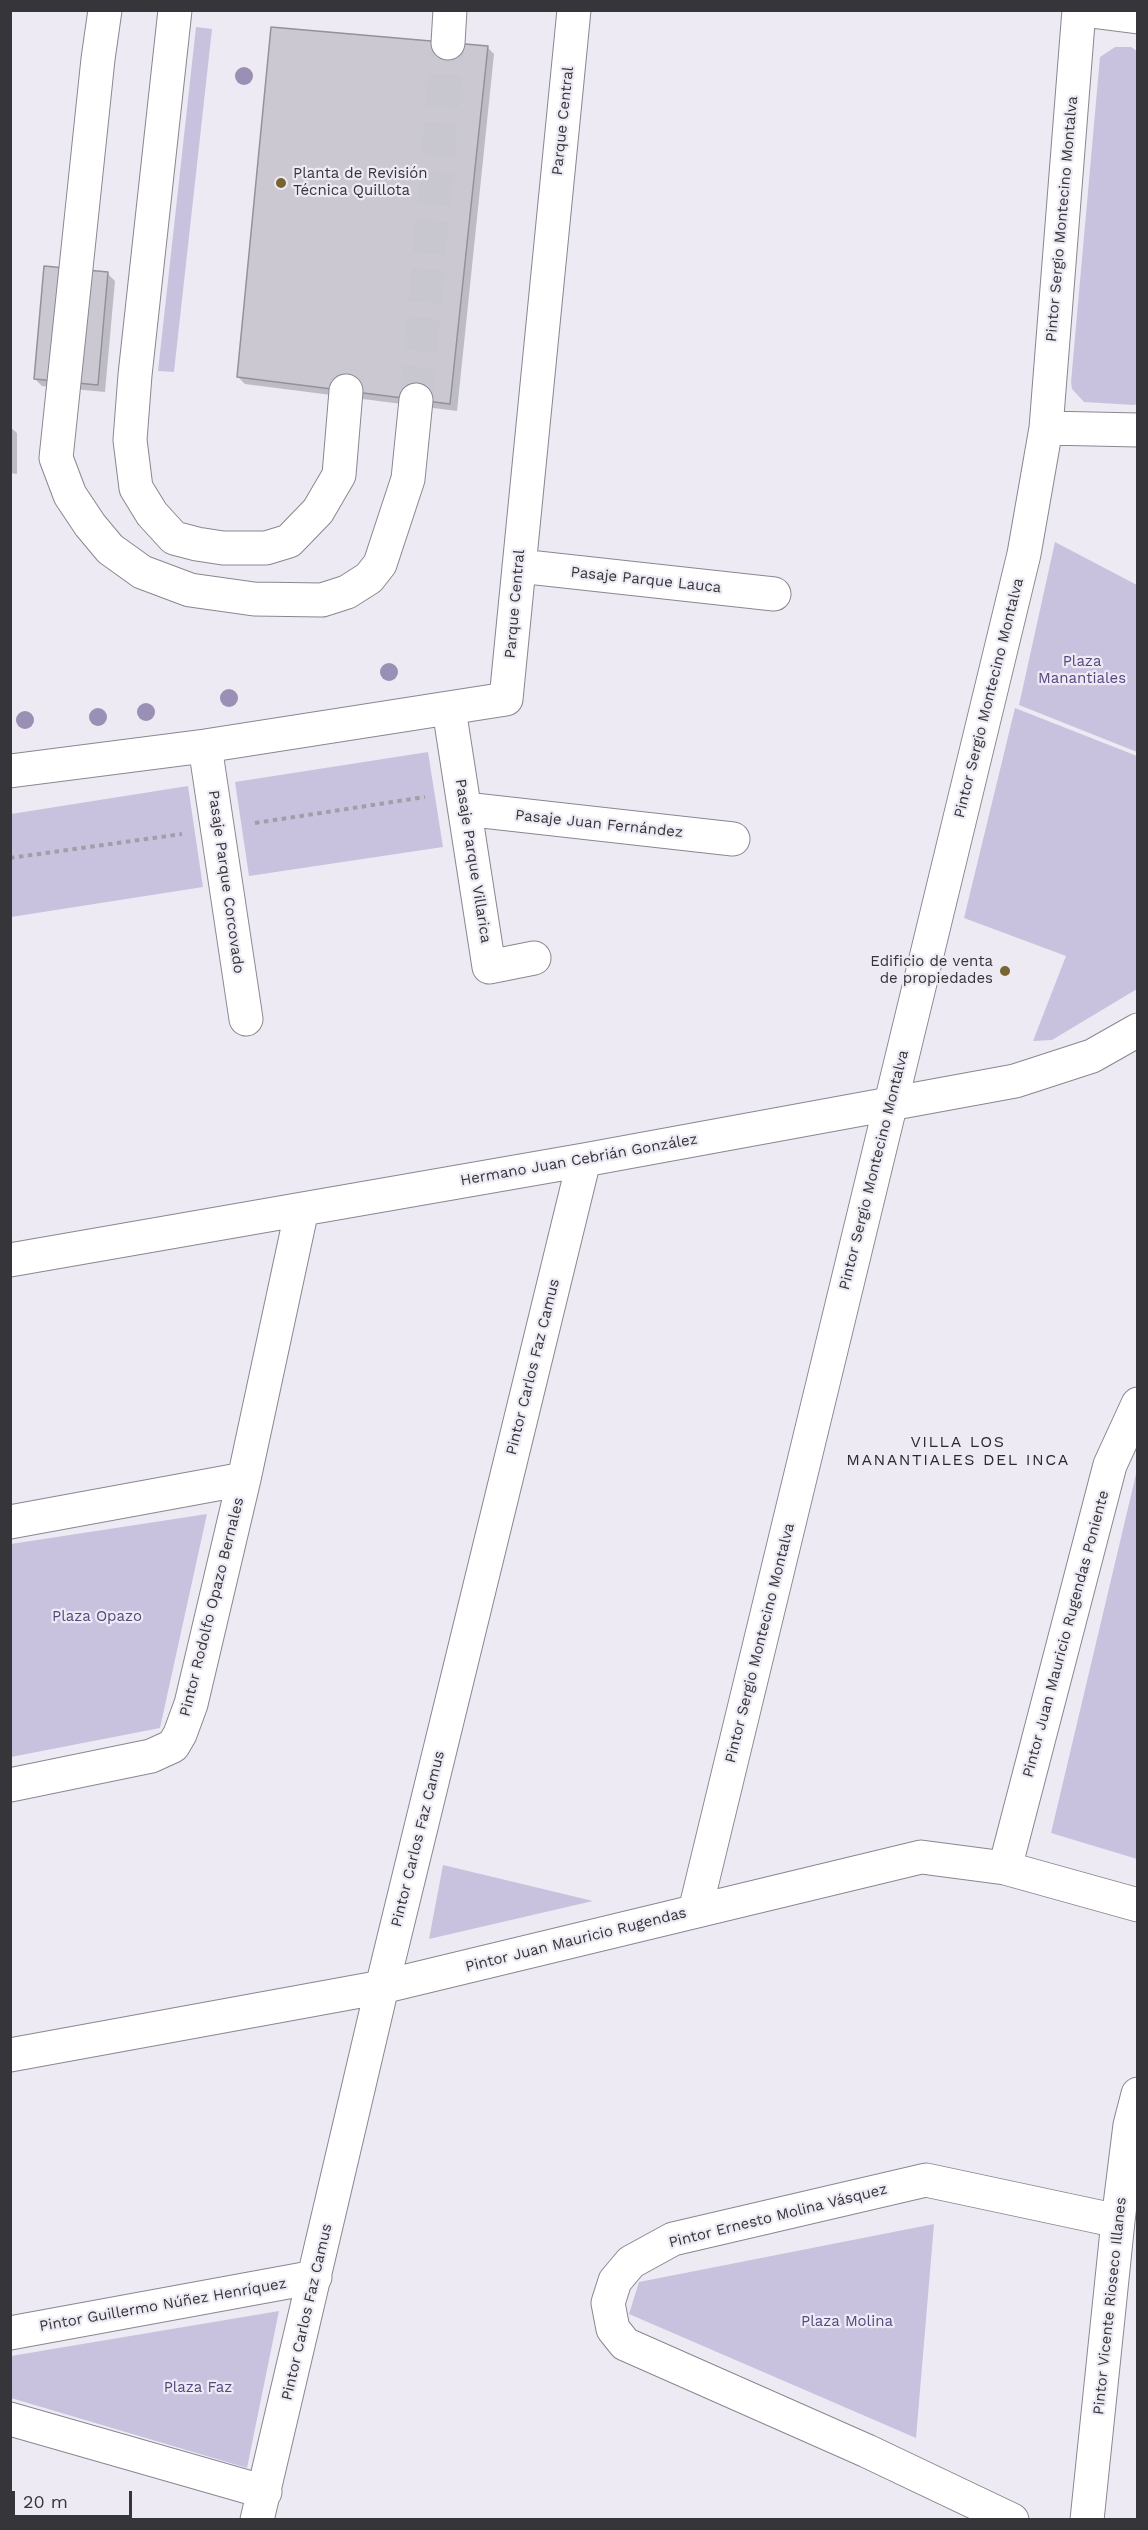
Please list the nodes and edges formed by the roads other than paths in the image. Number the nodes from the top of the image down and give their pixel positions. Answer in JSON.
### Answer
{"nodes":[{"id":1,"x":105,"y":10,"type":"edge"},
{"id":2,"x":175,"y":10,"type":"edge"},
{"id":3,"x":450,"y":10,"type":"edge"},
{"id":4,"x":574,"y":10,"type":"edge"},
{"id":5,"x":1081,"y":10,"type":"edge"},
{"id":6,"x":1137,"y":17,"type":"edge"},
{"id":7,"x":448,"y":43,"type":"tunnel mouth"},
{"id":8,"x":346,"y":391,"type":"dead end"},
{"id":9,"x":416,"y":400,"type":"tunnel mouth"},
{"id":10,"x":1046,"y":428,"type":"junction"},
{"id":11,"x":1137,"y":430,"type":"edge"},
{"id":12,"x":519,"y":566,"type":"junction"},
{"id":13,"x":774,"y":594,"type":"dead end"},
{"id":14,"x":449,"y":709,"type":"junction"},
{"id":15,"x":205,"y":746,"type":"junction"},
{"id":16,"x":10,"y":771,"type":"edge"},
{"id":17,"x":464,"y":800,"type":"junction"},
{"id":18,"x":733,"y":839,"type":"dead end"},
{"id":19,"x":534,"y":958,"type":"dead end"},
{"id":20,"x":246,"y":1018,"type":"dead end"},
{"id":21,"x":1137,"y":1030,"type":"edge"},
{"id":22,"x":890,"y":1104,"type":"junction"},
{"id":23,"x":584,"y":1160,"type":"junction"},
{"id":24,"x":302,"y":1209,"type":"junction"},
{"id":25,"x":10,"y":1260,"type":"edge"},
{"id":26,"x":1137,"y":1404,"type":"edge"},
{"id":27,"x":244,"y":1479,"type":"junction"},
{"id":28,"x":10,"y":1522,"type":"edge"},
{"id":29,"x":10,"y":1785,"type":"edge"},
{"id":30,"x":1005,"y":1868,"type":"junction"},
{"id":31,"x":1137,"y":1905,"type":"edge"},
{"id":32,"x":695,"y":1911,"type":"junction"},
{"id":33,"x":382,"y":1987,"type":"junction"},
{"id":34,"x":10,"y":2055,"type":"edge"},
{"id":35,"x":1137,"y":2094,"type":"edge"},
{"id":36,"x":1118,"y":2221,"type":"junction"},
{"id":37,"x":315,"y":2277,"type":"junction"},
{"id":38,"x":10,"y":2333,"type":"edge"},
{"id":39,"x":10,"y":2419,"type":"edge"},
{"id":40,"x":261,"y":2506,"type":"edge"},
{"id":41,"x":1012,"y":2520,"type":"edge"},
{"id":42,"x":1087,"y":2520,"type":"edge"}],
"edges":[{"from":1,"to":9,"type":"street"},
{"from":2,"to":8,"type":"street"},
{"from":3,"to":7,"type":"street"},
{"from":4,"to":12,"type":"street","name":"Parque Central"},
{"from":5,"to":6,"type":"street","name":"Pintor Sergio Montecino Montalva"},
{"from":5,"to":10,"type":"street","name":"Pintor Sergio Montecino Montalva"},
{"from":10,"to":11,"type":"street"},
{"from":10,"to":22,"type":"street","name":"Pintor Sergio Montecino Montalva"},
{"from":12,"to":13,"type":"street","name":"Pasaje Parque Lauca"},
{"from":12,"to":14,"type":"street","name":"Parque Central"},
{"from":14,"to":15,"type":"street","name":"Parque Central"},
{"from":14,"to":17,"type":"street","name":"Pasaje Parque Villarica"},
{"from":15,"to":16,"type":"street","name":"Parque Central"},
{"from":15,"to":20,"type":"street","name":"Pasaje Parque Corcovado"},
{"from":17,"to":18,"type":"street","name":"Pasaje Juan Fernández"},
{"from":17,"to":19,"type":"street","name":"Pasaje Parque Villarica"},
{"from":21,"to":22,"type":"street","name":"Hermano Juan Cebrián González"},
{"from":22,"to":23,"type":"street","name":"Hermano Juan Cebrián González"},
{"from":22,"to":32,"type":"street","name":"Pintor Sergio Montecino Montalva"},
{"from":23,"to":24,"type":"street","name":"Hermano Juan Cebrián González"},
{"from":23,"to":33,"type":"street","name":"Pintor Carlos Faz Camus"},
{"from":24,"to":25,"type":"street","name":"Hermano Juan Cebrián González"},
{"from":24,"to":27,"type":"street","name":"Pintor Rodolfo Opazo Bernales"},
{"from":26,"to":30,"type":"street","name":"Pintor Juan Mauricio Rugendas Poniente"},
{"from":27,"to":28,"type":"street","name":"Pintor Rodolfo Opazo Bernales"},
{"from":27,"to":29,"type":"street","name":"Pintor Rodolfo Opazo Bernales"},
{"from":30,"to":31,"type":"street","name":"Pintor Juan Mauricio Rugendas"},
{"from":30,"to":32,"type":"street","name":"Pintor Juan Mauricio Rugendas"},
{"from":32,"to":33,"type":"street","name":"Pintor Juan Mauricio Rugendas"},
{"from":33,"to":34,"type":"street","name":"Pintor Juan Mauricio Rugendas"},
{"from":33,"to":37,"type":"street","name":"Pintor Carlos Faz Camus"},
{"from":35,"to":36,"type":"street","name":"Pintor Vicente Rioseco Illanes"},
{"from":36,"to":41,"type":"street","name":"Pintor Ernesto Molina Vásquez"},
{"from":36,"to":42,"type":"street","name":"Pintor Vicente Rioseco Illanes"},
{"from":37,"to":38,"type":"street","name":"Pintor Guillermo Núñez Henríquez"},
{"from":37,"to":40,"type":"street","name":"Pintor Carlos Faz Camus"},
{"from":39,"to":40,"type":"street"}]}
